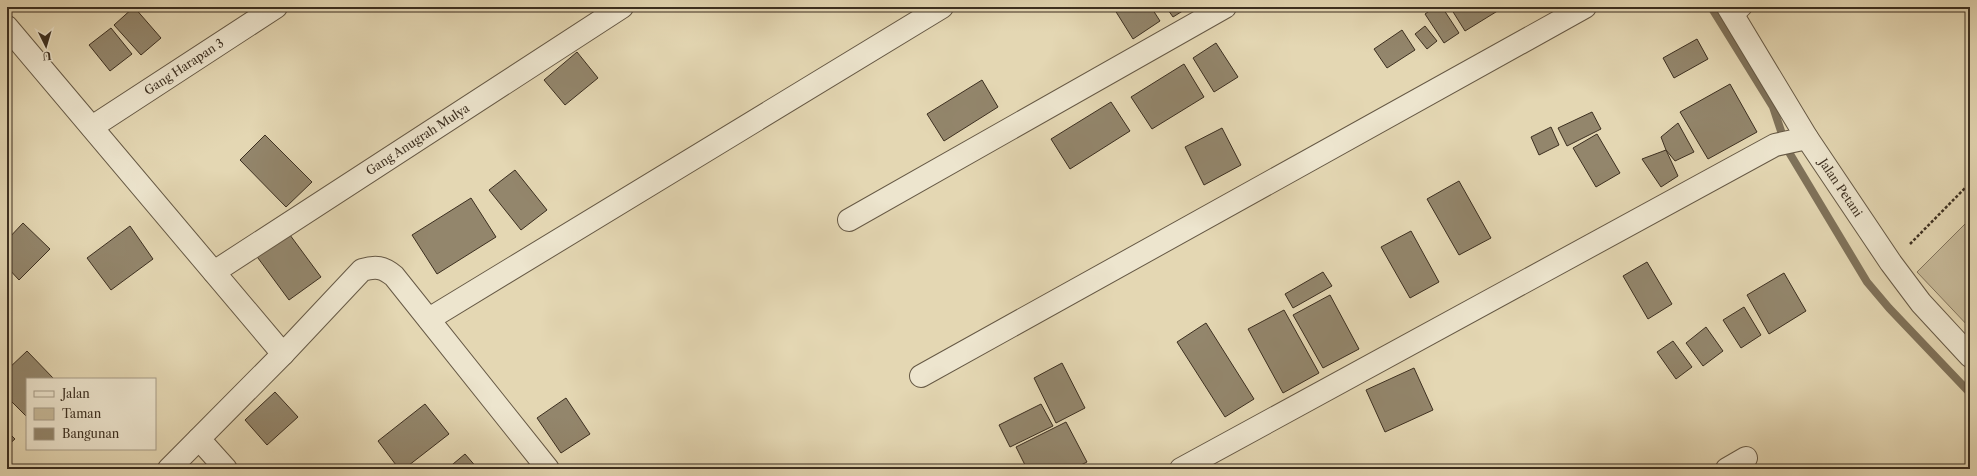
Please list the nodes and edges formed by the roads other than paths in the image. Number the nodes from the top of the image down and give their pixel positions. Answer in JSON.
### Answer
{"nodes":[{"id":1,"x":276,"y":7,"type":"edge"},
{"id":2,"x":622,"y":7,"type":"edge"},
{"id":3,"x":942,"y":7,"type":"edge"},
{"id":4,"x":1225,"y":7,"type":"edge"},
{"id":5,"x":1585,"y":7,"type":"edge"},
{"id":6,"x":1735,"y":10,"type":"edge"},
{"id":7,"x":7,"y":26,"type":"edge"},
{"id":8,"x":92,"y":127,"type":"junction"},
{"id":9,"x":1804,"y":139,"type":"junction"},
{"id":10,"x":849,"y":220,"type":"dead end"},
{"id":11,"x":214,"y":272,"type":"junction"},
{"id":12,"x":429,"y":319,"type":"junction"},
{"id":13,"x":283,"y":354,"type":"junction"},
{"id":14,"x":1970,"y":356,"type":"edge"},
{"id":15,"x":921,"y":376,"type":"dead end"},
{"id":16,"x":199,"y":439,"type":"junction"},
{"id":17,"x":1746,"y":458,"type":"dead end"},
{"id":18,"x":169,"y":469,"type":"edge"},
{"id":19,"x":226,"y":469,"type":"edge"},
{"id":20,"x":548,"y":469,"type":"edge"},
{"id":21,"x":1181,"y":469,"type":"edge"},
{"id":22,"x":1727,"y":469,"type":"edge"}],
"edges":[{"from":1,"to":8,"type":"street","name":"Gang Harapan 3"},
{"from":2,"to":11,"type":"street","name":"Gang Anugrah Mulya"},
{"from":3,"to":12,"type":"street"},
{"from":4,"to":10,"type":"street"},
{"from":5,"to":15,"type":"street"},
{"from":6,"to":9,"type":"street","name":"Jalan Petani"},
{"from":7,"to":8,"type":"street"},
{"from":8,"to":11,"type":"street"},
{"from":9,"to":14,"type":"street","name":"Jalan Petani"},
{"from":9,"to":21,"type":"street"},
{"from":11,"to":13,"type":"street"},
{"from":12,"to":13,"type":"street"},
{"from":12,"to":20,"type":"street"},
{"from":13,"to":16,"type":"street"},
{"from":16,"to":18,"type":"street"},
{"from":16,"to":19,"type":"street"},
{"from":17,"to":22,"type":"street"}]}
